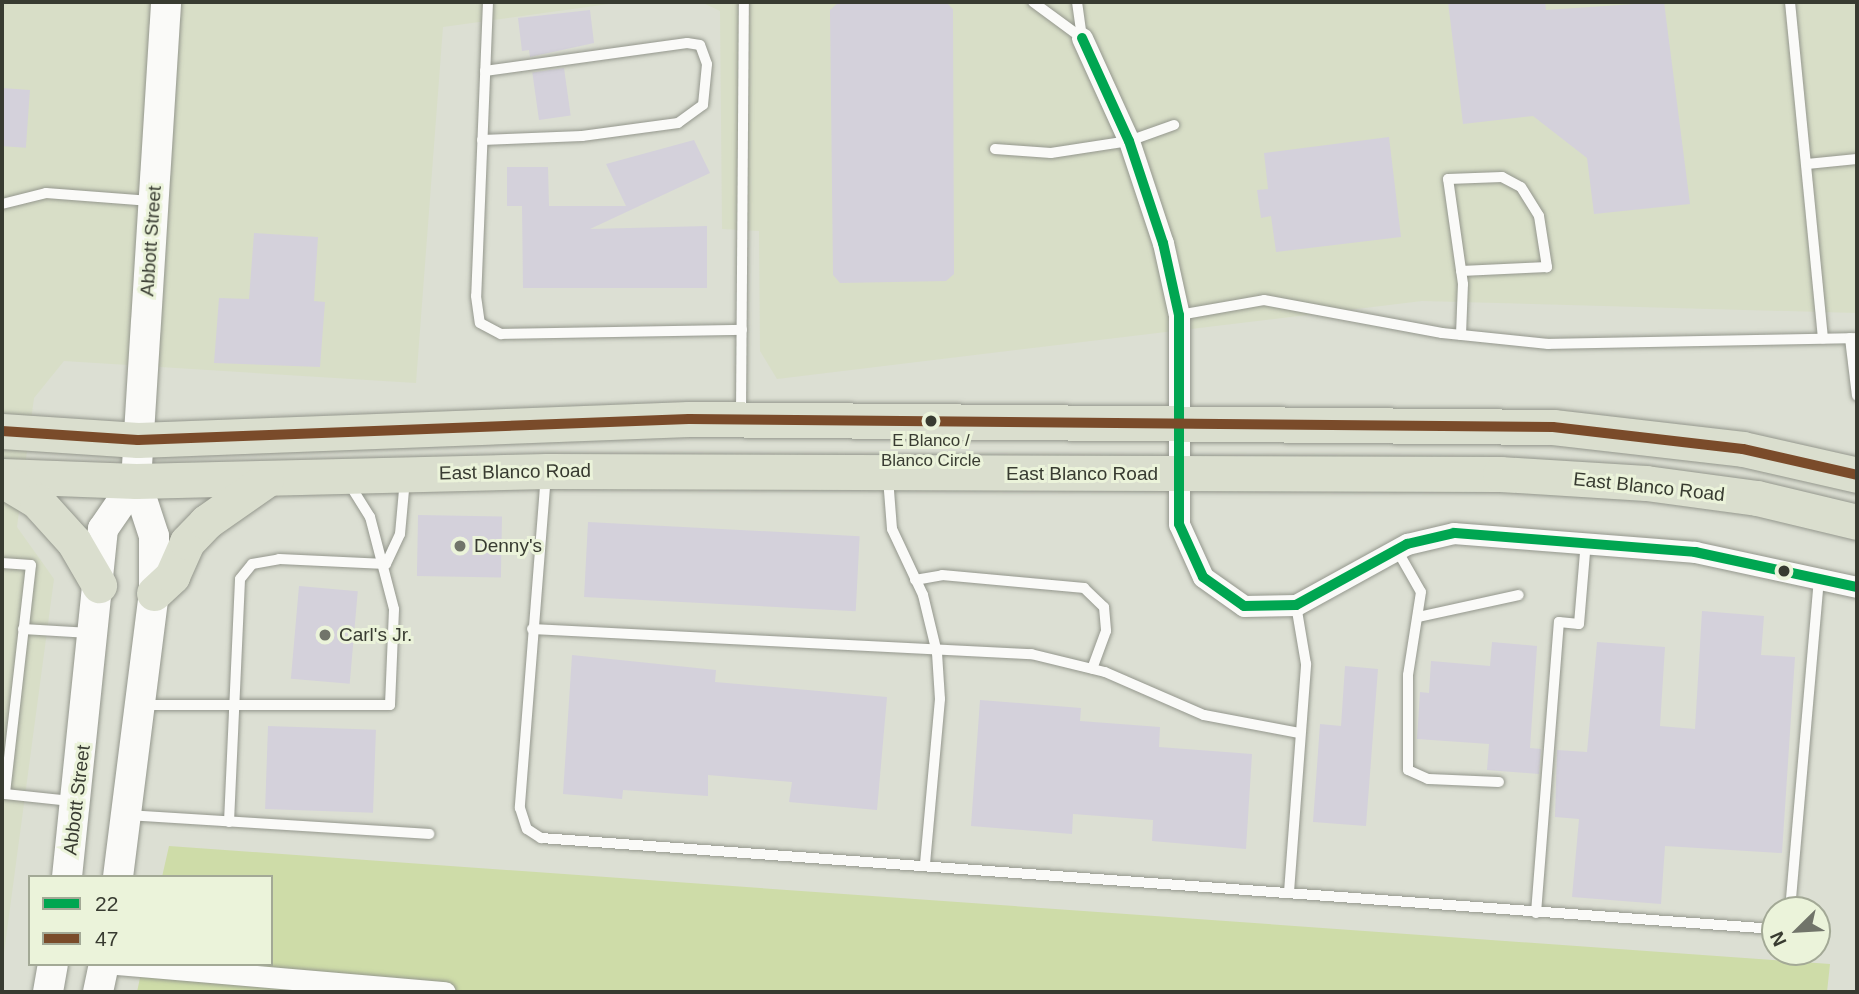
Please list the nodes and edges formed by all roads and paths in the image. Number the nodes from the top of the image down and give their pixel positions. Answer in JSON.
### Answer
{"nodes":[{"id":1,"x":166,"y":2,"type":"edge"},
{"id":2,"x":488,"y":2,"type":"edge"},
{"id":3,"x":744,"y":2,"type":"edge"},
{"id":4,"x":1034,"y":2,"type":"edge"},
{"id":5,"x":1077,"y":2,"type":"edge"},
{"id":6,"x":1790,"y":2,"type":"edge"},
{"id":7,"x":1082,"y":37,"type":"junction"},
{"id":8,"x":485,"y":71,"type":"junction"},
{"id":9,"x":1174,"y":125,"type":"dead end"},
{"id":10,"x":482,"y":141,"type":"junction"},
{"id":11,"x":1129,"y":141,"type":"junction"},
{"id":12,"x":995,"y":149,"type":"dead end"},
{"id":13,"x":1857,"y":159,"type":"edge"},
{"id":14,"x":1807,"y":164,"type":"junction"},
{"id":15,"x":153,"y":201,"type":"junction"},
{"id":16,"x":2,"y":204,"type":"edge"},
{"id":17,"x":1461,"y":271,"type":"junction"},
{"id":18,"x":1179,"y":315,"type":"junction"},
{"id":19,"x":742,"y":330,"type":"junction"},
{"id":20,"x":1461,"y":335,"type":"junction"},
{"id":21,"x":1823,"y":338,"type":"junction"},
{"id":22,"x":1854,"y":338,"type":"edge"},
{"id":23,"x":1857,"y":396,"type":"edge"},
{"id":24,"x":741,"y":420,"type":"junction"},
{"id":25,"x":1182,"y":424,"type":"junction"},
{"id":26,"x":2,"y":431,"type":"edge"},
{"id":27,"x":138,"y":440,"type":"junction"},
{"id":28,"x":547,"y":471,"type":"junction"},
{"id":29,"x":406,"y":474,"type":"junction"},
{"id":30,"x":1179,"y":474,"type":"junction"},
{"id":31,"x":888,"y":475,"type":"junction"},
{"id":32,"x":1857,"y":475,"type":"edge"},
{"id":33,"x":346,"y":477,"type":"junction"},
{"id":34,"x":2,"y":478,"type":"edge"},
{"id":35,"x":266,"y":480,"type":"junction"},
{"id":36,"x":136,"y":481,"type":"junction"},
{"id":37,"x":1857,"y":522,"type":"edge"},
{"id":38,"x":1586,"y":541,"type":"junction"},
{"id":39,"x":1396,"y":550,"type":"junction"},
{"id":40,"x":2,"y":563,"type":"edge"},
{"id":41,"x":386,"y":564,"type":"junction"},
{"id":42,"x":1819,"y":577,"type":"junction"},
{"id":43,"x":915,"y":580,"type":"junction"},
{"id":44,"x":99,"y":584,"type":"junction"},
{"id":45,"x":1857,"y":587,"type":"edge"},
{"id":46,"x":154,"y":593,"type":"junction"},
{"id":47,"x":1519,"y":595,"type":"dead end"},
{"id":48,"x":1296,"y":605,"type":"junction"},
{"id":49,"x":1418,"y":617,"type":"junction"},
{"id":50,"x":23,"y":629,"type":"junction"},
{"id":51,"x":532,"y":629,"type":"junction"},
{"id":52,"x":95,"y":634,"type":"junction"},
{"id":53,"x":937,"y":653,"type":"junction"},
{"id":54,"x":1092,"y":668,"type":"junction"},
{"id":55,"x":141,"y":705,"type":"junction"},
{"id":56,"x":231,"y":705,"type":"junction"},
{"id":57,"x":1299,"y":733,"type":"junction"},
{"id":58,"x":1499,"y":782,"type":"dead end"},
{"id":59,"x":78,"y":802,"type":"junction"},
{"id":60,"x":125,"y":815,"type":"junction"},
{"id":61,"x":229,"y":822,"type":"junction"},
{"id":62,"x":429,"y":834,"type":"dead end"},
{"id":63,"x":926,"y":865,"type":"junction"},
{"id":64,"x":67,"y":875,"type":"edge"},
{"id":65,"x":118,"y":875,"type":"edge"},
{"id":66,"x":1289,"y":892,"type":"junction"},
{"id":67,"x":1791,"y":896,"type":"edge"},
{"id":68,"x":1536,"y":913,"type":"junction"},
{"id":69,"x":1761,"y":928,"type":"edge"},
{"id":70,"x":53,"y":966,"type":"edge"},
{"id":71,"x":104,"y":966,"type":"edge"},
{"id":72,"x":140,"y":966,"type":"edge"},
{"id":73,"x":48,"y":992,"type":"edge"},
{"id":74,"x":98,"y":992,"type":"edge"},
{"id":75,"x":445,"y":992,"type":"edge"}],
"edges":[{"from":1,"to":15,"type":"main road","name":"Abbott Street"},
{"from":2,"to":8,"type":"lane"},
{"from":3,"to":19,"type":"lane"},
{"from":4,"to":7,"type":"lane"},
{"from":5,"to":7,"type":"lane"},
{"from":6,"to":14,"type":"lane"},
{"from":7,"to":11,"type":"street"},
{"from":8,"to":10,"type":"lane"},
{"from":8,"to":10,"type":"lane"},
{"from":9,"to":11,"type":"lane"},
{"from":10,"to":19,"type":"lane"},
{"from":11,"to":12,"type":"lane"},
{"from":11,"to":18,"type":"street"},
{"from":13,"to":14,"type":"lane"},
{"from":14,"to":21,"type":"lane"},
{"from":15,"to":16,"type":"lane"},
{"from":15,"to":27,"type":"main road","name":"Abbott Street"},
{"from":17,"to":17,"type":"lane"},
{"from":17,"to":20,"type":"lane"},
{"from":18,"to":20,"type":"lane"},
{"from":18,"to":25,"type":"street"},
{"from":19,"to":24,"type":"lane"},
{"from":20,"to":21,"type":"lane"},
{"from":21,"to":22,"type":"lane"},
{"from":22,"to":23,"type":"lane"},
{"from":24,"to":25,"type":"highway"},
{"from":24,"to":27,"type":"highway"},
{"from":25,"to":30,"type":"street"},
{"from":25,"to":32,"type":"highway"},
{"from":26,"to":27,"type":"highway"},
{"from":27,"to":36,"type":"main road","name":"Abbott Street"},
{"from":28,"to":29,"type":"highway","name":"East Blanco Road"},
{"from":28,"to":31,"type":"highway","name":"East Blanco Road"},
{"from":28,"to":51,"type":"lane"},
{"from":29,"to":33,"type":"highway","name":"East Blanco Road"},
{"from":29,"to":41,"type":"lane"},
{"from":30,"to":31,"type":"highway","name":"East Blanco Road"},
{"from":30,"to":37,"type":"highway","name":"East Blanco Road"},
{"from":30,"to":48,"type":"street"},
{"from":31,"to":43,"type":"lane"},
{"from":33,"to":35,"type":"highway","name":"East Blanco Road"},
{"from":33,"to":41,"type":"lane"},
{"from":34,"to":36,"type":"highway","name":"East Blanco Road"},
{"from":34,"to":44,"type":"highway"},
{"from":35,"to":36,"type":"highway","name":"East Blanco Road"},
{"from":35,"to":46,"type":"highway"},
{"from":36,"to":44,"type":"main road","name":"Abbott Street"},
{"from":36,"to":46,"type":"main road","name":"Abbott Street"},
{"from":38,"to":39,"type":"street"},
{"from":38,"to":42,"type":"street"},
{"from":38,"to":68,"type":"lane"},
{"from":39,"to":48,"type":"street"},
{"from":39,"to":49,"type":"lane"},
{"from":40,"to":50,"type":"lane"},
{"from":41,"to":56,"type":"lane"},
{"from":41,"to":56,"type":"lane"},
{"from":42,"to":45,"type":"street"},
{"from":42,"to":67,"type":"lane"},
{"from":43,"to":53,"type":"lane"},
{"from":43,"to":54,"type":"lane"},
{"from":44,"to":52,"type":"main road","name":"Abbott Street"},
{"from":46,"to":55,"type":"main road","name":"Abbott Street"},
{"from":47,"to":49,"type":"lane"},
{"from":48,"to":57,"type":"lane"},
{"from":49,"to":58,"type":"lane"},
{"from":50,"to":52,"type":"lane"},
{"from":50,"to":59,"type":"lane"},
{"from":51,"to":53,"type":"lane"},
{"from":51,"to":63,"type":"lane"},
{"from":52,"to":59,"type":"main road","name":"Abbott Street"},
{"from":53,"to":54,"type":"lane"},
{"from":53,"to":63,"type":"lane"},
{"from":54,"to":57,"type":"lane"},
{"from":55,"to":56,"type":"lane"},
{"from":55,"to":60,"type":"main road","name":"Abbott Street"},
{"from":56,"to":61,"type":"lane"},
{"from":57,"to":66,"type":"lane"},
{"from":59,"to":64,"type":"main road","name":"Abbott Street"},
{"from":60,"to":61,"type":"lane"},
{"from":60,"to":65,"type":"main road","name":"Abbott Street"},
{"from":61,"to":62,"type":"lane"},
{"from":63,"to":66,"type":"lane"},
{"from":66,"to":68,"type":"lane"},
{"from":68,"to":69,"type":"lane"},
{"from":70,"to":73,"type":"main road"},
{"from":71,"to":74,"type":"main road"},
{"from":72,"to":75,"type":"street"}]}
